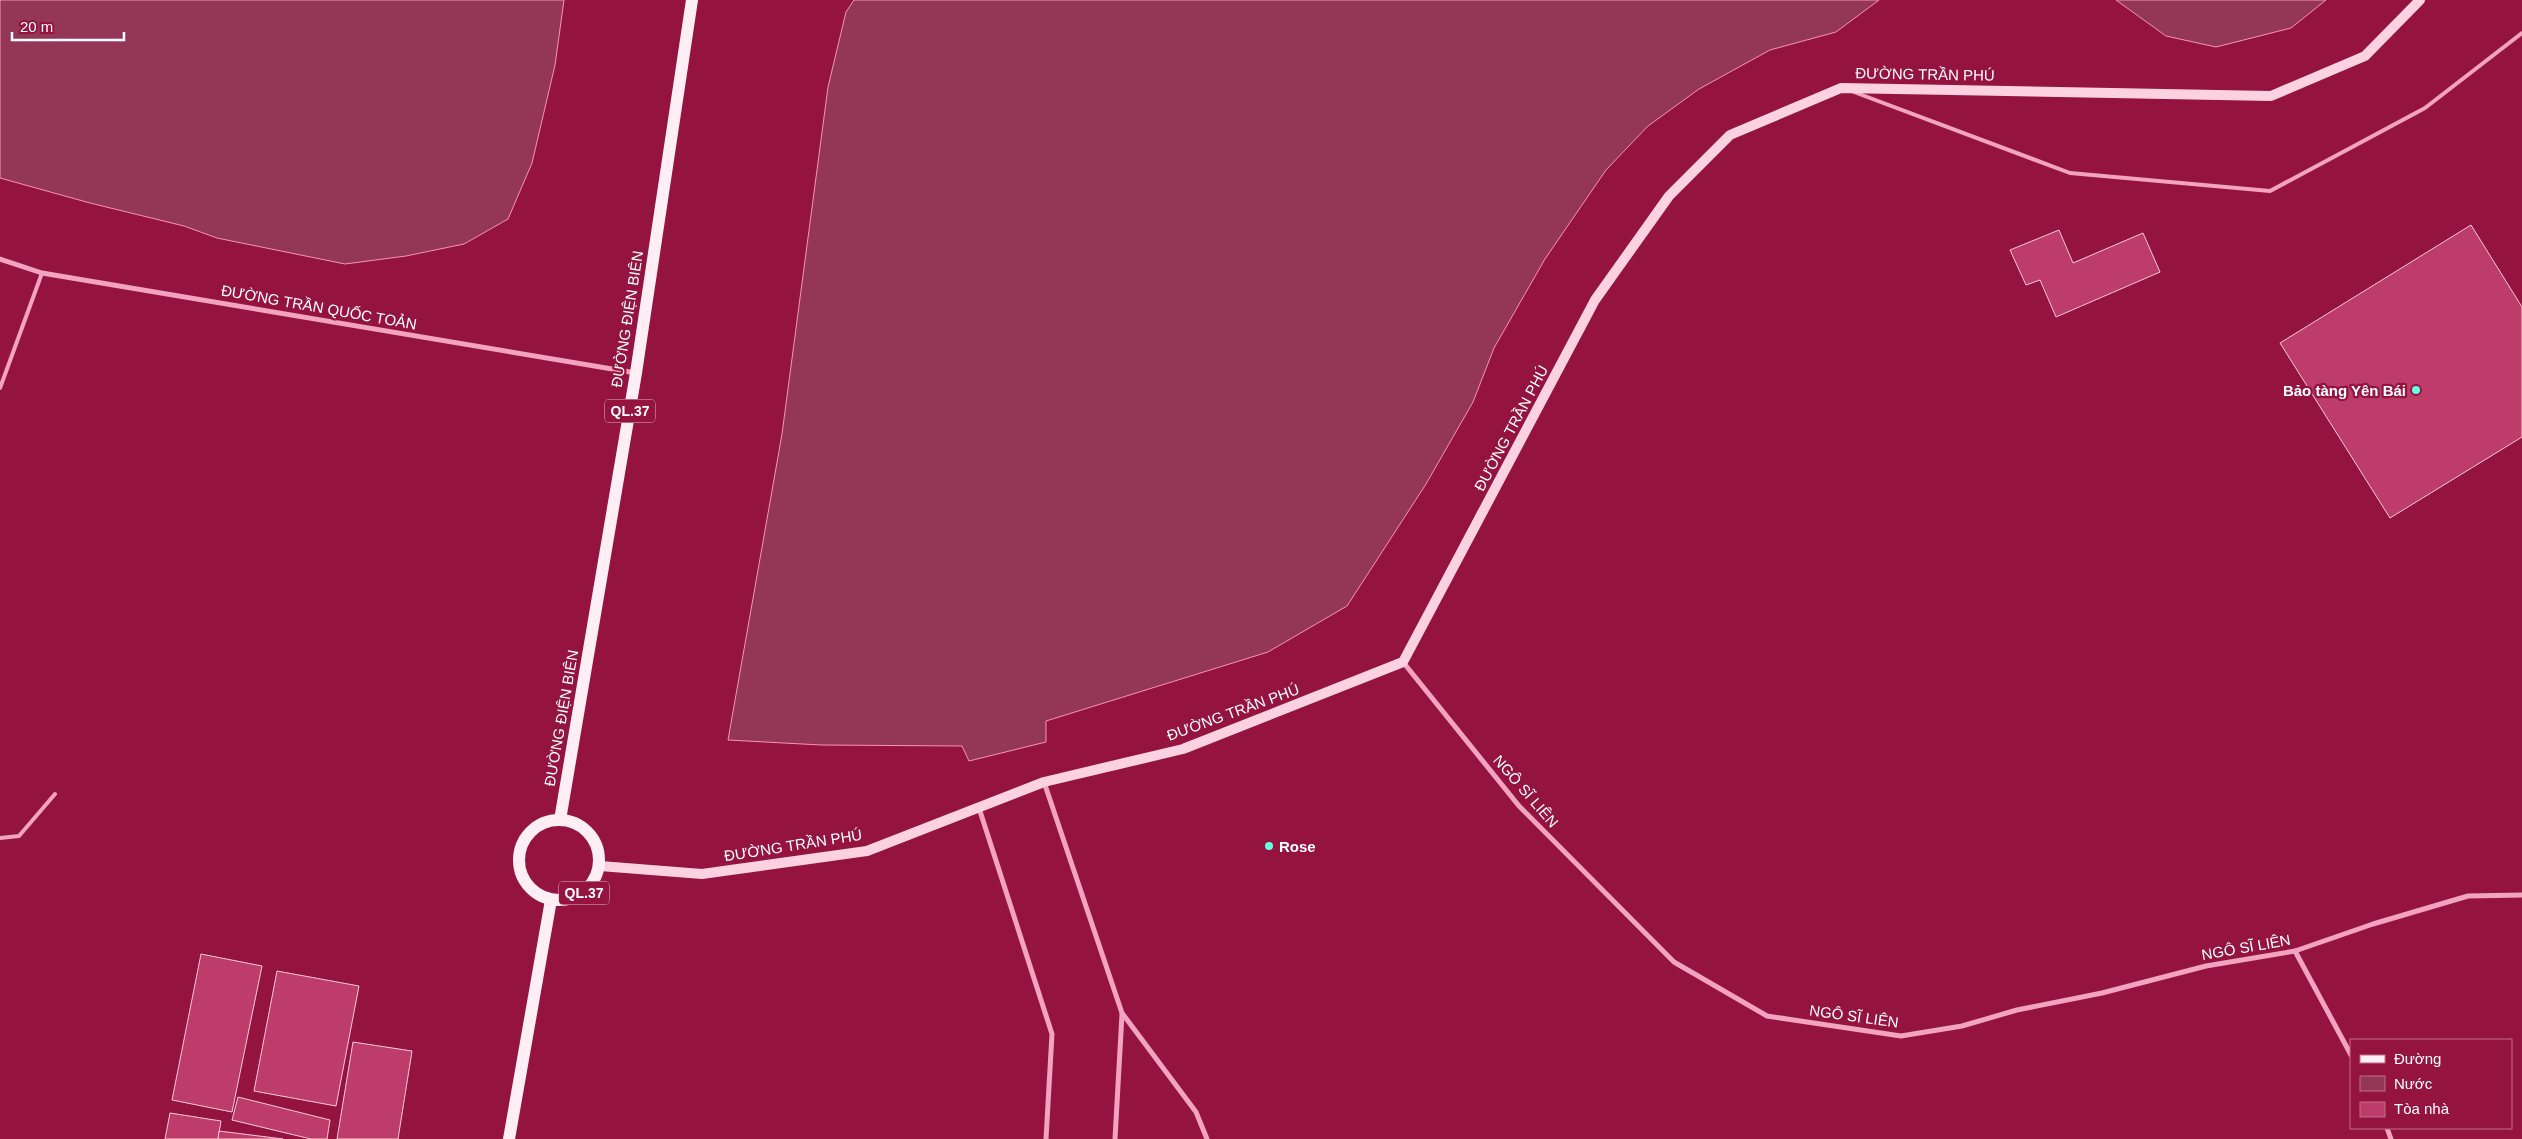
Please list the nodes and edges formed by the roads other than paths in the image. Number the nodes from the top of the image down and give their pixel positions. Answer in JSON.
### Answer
{"nodes":[{"id":1,"x":692,"y":0,"type":"edge"},
{"id":2,"x":2420,"y":0,"type":"edge"},
{"id":3,"x":2522,"y":33,"type":"edge"},
{"id":4,"x":1842,"y":88,"type":"junction"},
{"id":5,"x":0,"y":259,"type":"edge"},
{"id":6,"x":42,"y":273,"type":"junction"},
{"id":7,"x":636,"y":373,"type":"junction"},
{"id":8,"x":0,"y":388,"type":"edge"},
{"id":9,"x":1403,"y":662,"type":"junction"},
{"id":10,"x":1044,"y":782,"type":"junction"},
{"id":11,"x":55,"y":794,"type":"dead end"},
{"id":12,"x":978,"y":807,"type":"junction"},
{"id":13,"x":560,"y":820,"type":"junction"},
{"id":14,"x":0,"y":838,"type":"edge"},
{"id":15,"x":600,"y":866,"type":"junction"},
{"id":16,"x":2522,"y":895,"type":"edge"},
{"id":17,"x":551,"y":900,"type":"junction"},
{"id":18,"x":2295,"y":951,"type":"junction"},
{"id":19,"x":1122,"y":1013,"type":"junction"},
{"id":20,"x":2350,"y":1052,"type":"edge"},
{"id":21,"x":509,"y":1139,"type":"edge"},
{"id":22,"x":1046,"y":1139,"type":"edge"},
{"id":23,"x":1115,"y":1139,"type":"edge"},
{"id":24,"x":1207,"y":1139,"type":"edge"}],
"edges":[{"from":1,"to":7,"type":"main road","name":"ĐƯỜNG ĐIỆN BIÊN","number":"QL.37"},
{"from":2,"to":4,"type":"street","name":"ĐƯỜNG TRẦN PHÚ"},
{"from":3,"to":4,"type":"lane"},
{"from":4,"to":9,"type":"street","name":"ĐƯỜNG TRẦN PHÚ"},
{"from":5,"to":6,"type":"street","name":"ĐƯỜNG TRẦN QUỐC TOẢN"},
{"from":6,"to":7,"type":"street","name":"ĐƯỜNG TRẦN QUỐC TOẢN"},
{"from":6,"to":8,"type":"lane"},
{"from":7,"to":13,"type":"main road","name":"ĐƯỜNG ĐIỆN BIÊN","number":"QL.37"},
{"from":9,"to":10,"type":"street","name":"ĐƯỜNG TRẦN PHÚ"},
{"from":9,"to":18,"type":"street","name":"NGÔ SĨ LIÊN"},
{"from":10,"to":12,"type":"street","name":"ĐƯỜNG TRẦN PHÚ"},
{"from":10,"to":19,"type":"street"},
{"from":11,"to":14,"type":"lane"},
{"from":12,"to":15,"type":"street","name":"ĐƯỜNG TRẦN PHÚ"},
{"from":12,"to":22,"type":"street"},
{"from":13,"to":15,"type":"main road","number":"QL.37"},
{"from":13,"to":17,"type":"main road","number":"QL.37"},
{"from":15,"to":17,"type":"main road","number":"QL.37"},
{"from":16,"to":18,"type":"street","name":"NGÔ SĨ LIÊN"},
{"from":17,"to":21,"type":"main road","number":"QL.37"},
{"from":18,"to":20,"type":"street"},
{"from":19,"to":23,"type":"street"},
{"from":19,"to":24,"type":"street"}]}
